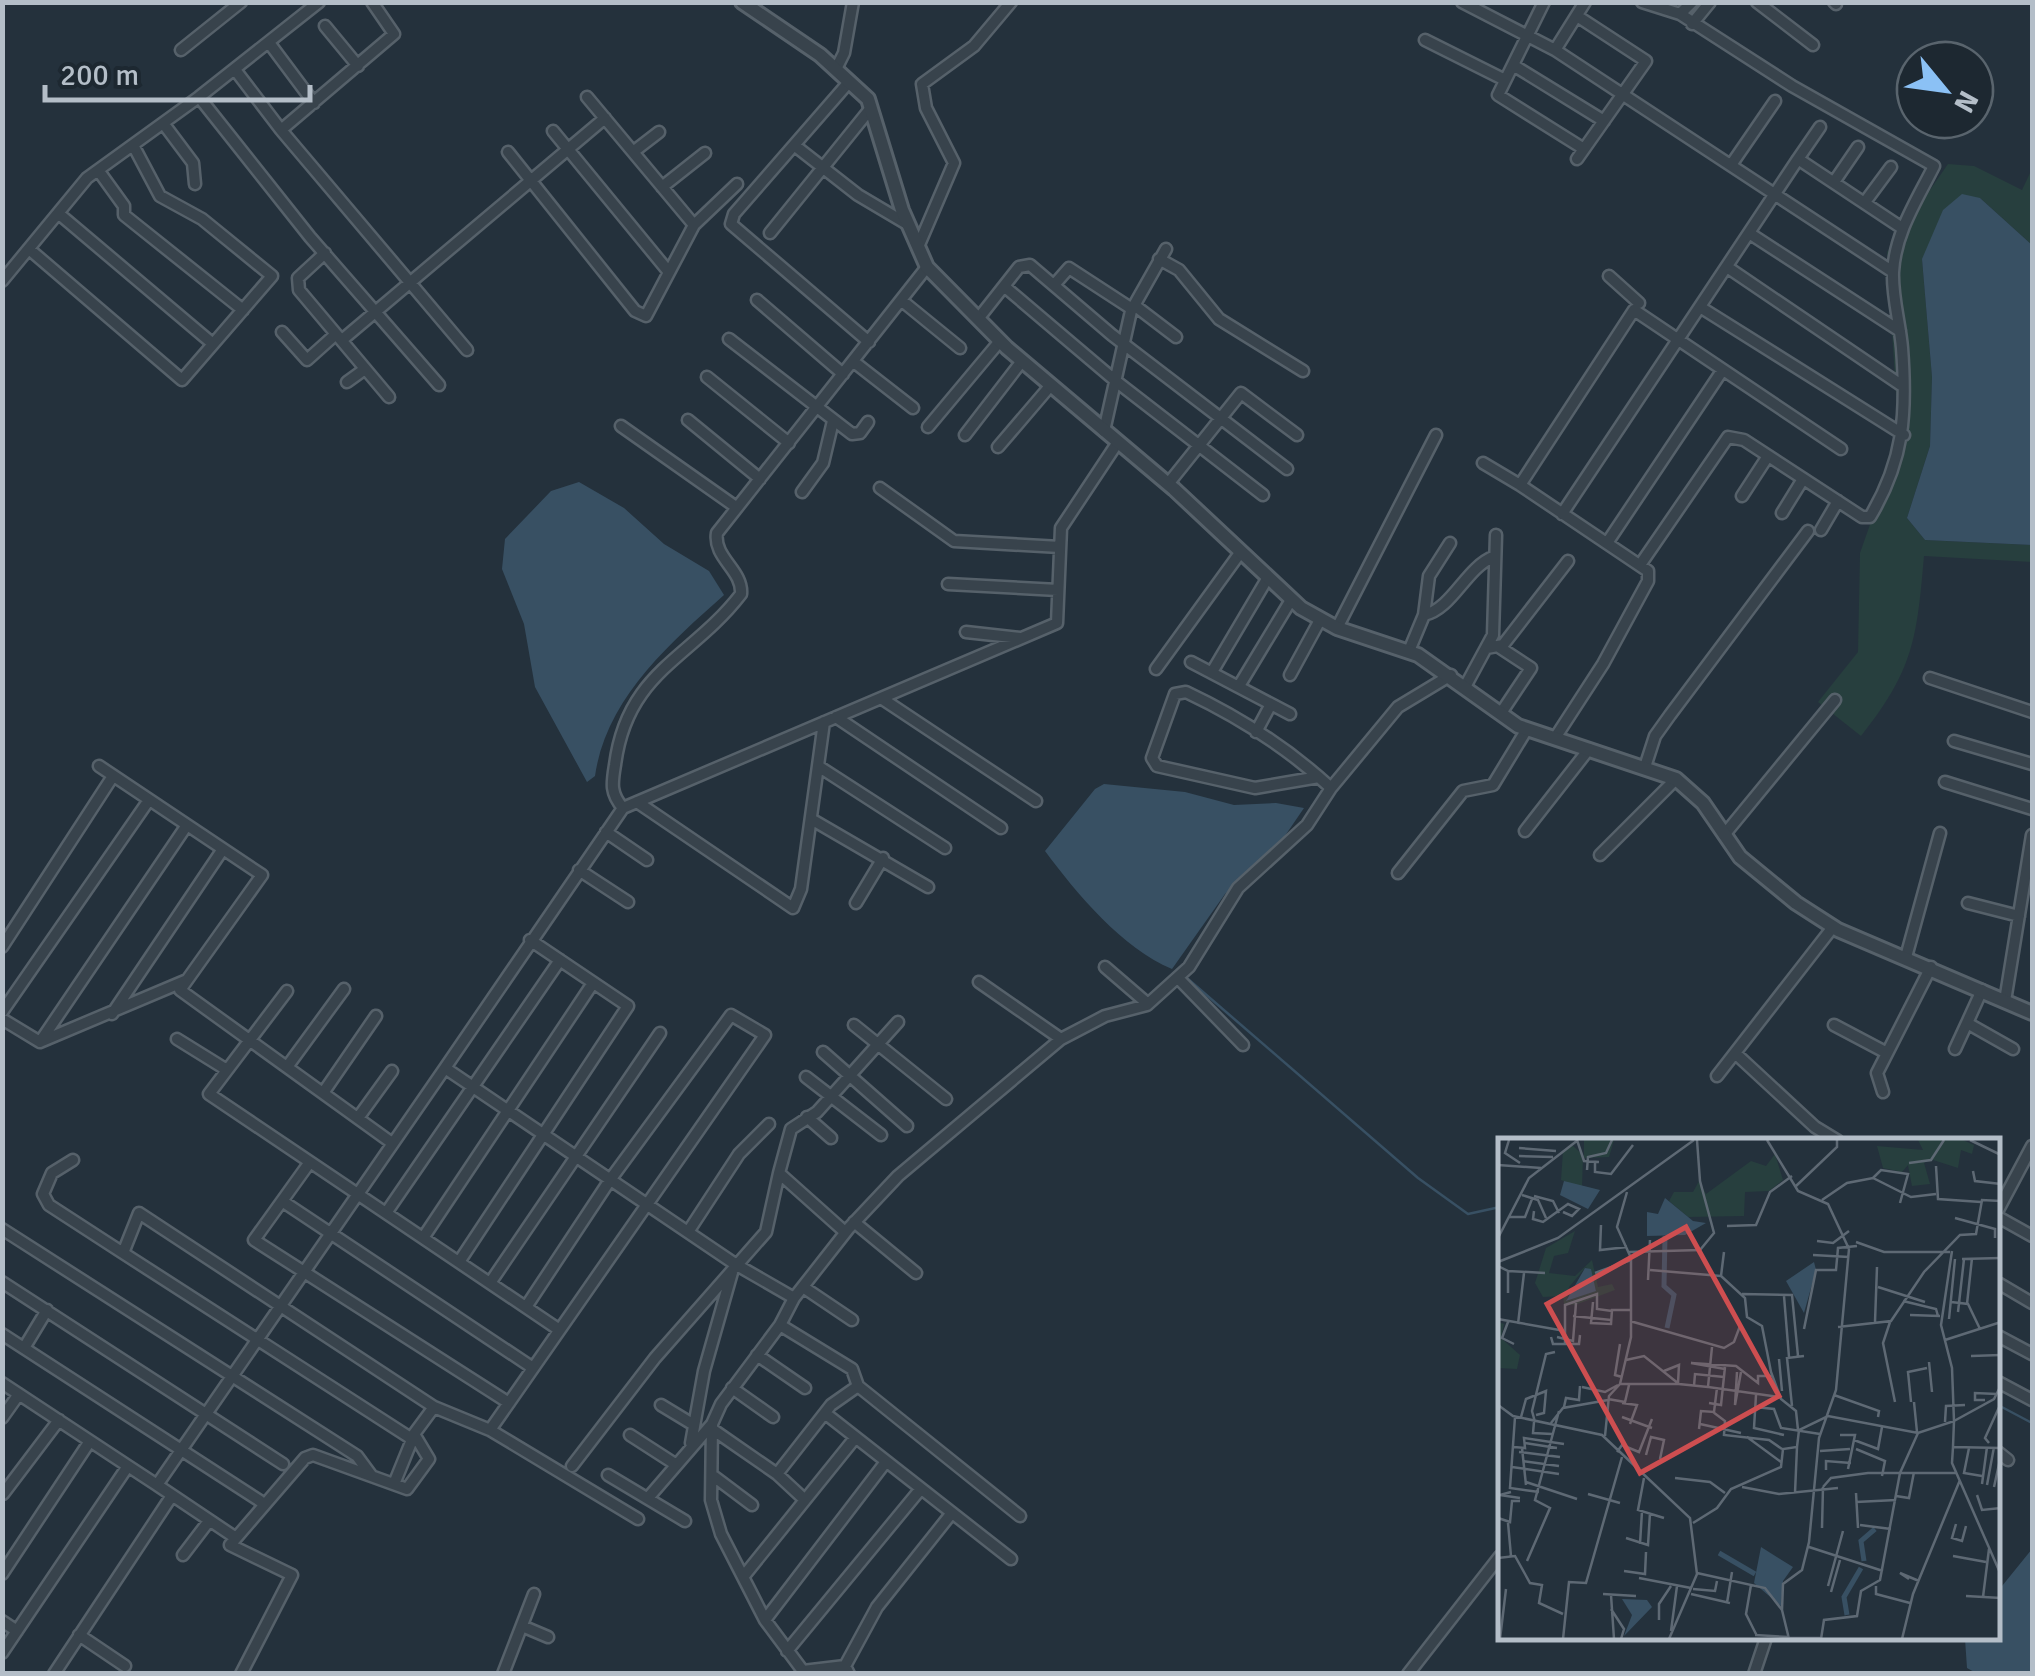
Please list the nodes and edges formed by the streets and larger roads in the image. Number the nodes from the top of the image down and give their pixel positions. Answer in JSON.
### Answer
{"nodes":[{"id":1,"x":241,"y":2,"type":"edge"},
{"id":2,"x":319,"y":2,"type":"edge"},
{"id":3,"x":372,"y":2,"type":"edge"},
{"id":4,"x":742,"y":2,"type":"edge"},
{"id":5,"x":854,"y":2,"type":"edge"},
{"id":6,"x":1011,"y":2,"type":"edge"},
{"id":7,"x":1462,"y":2,"type":"edge"},
{"id":8,"x":1544,"y":2,"type":"edge"},
{"id":9,"x":1586,"y":2,"type":"edge"},
{"id":10,"x":1642,"y":2,"type":"edge"},
{"id":11,"x":1692,"y":2,"type":"edge"},
{"id":12,"x":1710,"y":2,"type":"edge"},
{"id":13,"x":1757,"y":2,"type":"edge"},
{"id":14,"x":1680,"y":14,"type":"junction"},
{"id":15,"x":1577,"y":16,"type":"junction"},
{"id":16,"x":1692,"y":24,"type":"junction"},
{"id":17,"x":325,"y":26,"type":"dead end"},
{"id":18,"x":1528,"y":35,"type":"junction"},
{"id":19,"x":1425,"y":40,"type":"dead end"},
{"id":20,"x":270,"y":44,"type":"junction"},
{"id":21,"x":1813,"y":45,"type":"dead end"},
{"id":22,"x":181,"y":50,"type":"dead end"},
{"id":23,"x":1555,"y":50,"type":"junction"},
{"id":24,"x":1512,"y":65,"type":"junction"},
{"id":25,"x":358,"y":66,"type":"junction"},
{"id":26,"x":836,"y":69,"type":"junction"},
{"id":27,"x":236,"y":72,"type":"junction"},
{"id":28,"x":1505,"y":80,"type":"junction"},
{"id":29,"x":849,"y":82,"type":"junction"},
{"id":30,"x":1623,"y":94,"type":"junction"},
{"id":31,"x":588,"y":96,"type":"dead end"},
{"id":32,"x":200,"y":97,"type":"junction"},
{"id":33,"x":1775,"y":101,"type":"dead end"},
{"id":34,"x":314,"y":102,"type":"junction"},
{"id":35,"x":871,"y":108,"type":"junction"},
{"id":36,"x":606,"y":118,"type":"junction"},
{"id":37,"x":1604,"y":121,"type":"junction"},
{"id":38,"x":164,"y":123,"type":"junction"},
{"id":39,"x":1820,"y":127,"type":"dead end"},
{"id":40,"x":281,"y":130,"type":"junction"},
{"id":41,"x":554,"y":131,"type":"dead end"},
{"id":42,"x":659,"y":132,"type":"dead end"},
{"id":43,"x":133,"y":145,"type":"junction"},
{"id":44,"x":794,"y":145,"type":"junction"},
{"id":45,"x":1858,"y":147,"type":"dead end"},
{"id":46,"x":568,"y":150,"type":"junction"},
{"id":47,"x":508,"y":152,"type":"dead end"},
{"id":48,"x":634,"y":152,"type":"junction"},
{"id":49,"x":705,"y":153,"type":"dead end"},
{"id":50,"x":1798,"y":160,"type":"junction"},
{"id":51,"x":1731,"y":165,"type":"junction"},
{"id":52,"x":821,"y":167,"type":"junction"},
{"id":53,"x":1891,"y":167,"type":"dead end"},
{"id":54,"x":98,"y":170,"type":"junction"},
{"id":55,"x":531,"y":180,"type":"junction"},
{"id":56,"x":1834,"y":182,"type":"junction"},
{"id":57,"x":195,"y":184,"type":"dead end"},
{"id":58,"x":737,"y":184,"type":"dead end"},
{"id":59,"x":662,"y":187,"type":"junction"},
{"id":60,"x":1775,"y":194,"type":"junction"},
{"id":61,"x":1865,"y":202,"type":"junction"},
{"id":62,"x":58,"y":214,"type":"junction"},
{"id":63,"x":907,"y":224,"type":"junction"},
{"id":64,"x":694,"y":225,"type":"junction"},
{"id":65,"x":1902,"y":228,"type":"junction"},
{"id":66,"x":770,"y":233,"type":"dead end"},
{"id":67,"x":1749,"y":233,"type":"junction"},
{"id":68,"x":917,"y":248,"type":"junction"},
{"id":69,"x":28,"y":249,"type":"junction"},
{"id":70,"x":324,"y":254,"type":"junction"},
{"id":71,"x":926,"y":266,"type":"junction"},
{"id":72,"x":1727,"y":268,"type":"junction"},
{"id":73,"x":668,"y":271,"type":"junction"},
{"id":74,"x":1894,"y":272,"type":"junction"},
{"id":75,"x":1608,"y":276,"type":"dead end"},
{"id":76,"x":408,"y":280,"type":"junction"},
{"id":77,"x":2,"y":281,"type":"edge"},
{"id":78,"x":1054,"y":285,"type":"junction"},
{"id":79,"x":1005,"y":287,"type":"junction"},
{"id":80,"x":757,"y":300,"type":"dead end"},
{"id":81,"x":901,"y":300,"type":"junction"},
{"id":82,"x":1638,"y":303,"type":"dead end"},
{"id":83,"x":1133,"y":307,"type":"junction"},
{"id":84,"x":1700,"y":307,"type":"junction"},
{"id":85,"x":243,"y":310,"type":"junction"},
{"id":86,"x":374,"y":310,"type":"junction"},
{"id":87,"x":978,"y":319,"type":"junction"},
{"id":88,"x":1900,"y":331,"type":"junction"},
{"id":89,"x":282,"y":332,"type":"dead end"},
{"id":90,"x":339,"y":337,"type":"junction"},
{"id":91,"x":1176,"y":337,"type":"dead end"},
{"id":92,"x":729,"y":339,"type":"dead end"},
{"id":93,"x":1000,"y":341,"type":"junction"},
{"id":94,"x":1678,"y":341,"type":"junction"},
{"id":95,"x":869,"y":342,"type":"junction"},
{"id":96,"x":1123,"y":342,"type":"junction"},
{"id":97,"x":214,"y":344,"type":"junction"},
{"id":98,"x":960,"y":348,"type":"dead end"},
{"id":99,"x":467,"y":350,"type":"dead end"},
{"id":100,"x":854,"y":362,"type":"junction"},
{"id":101,"x":1022,"y":362,"type":"junction"},
{"id":102,"x":365,"y":368,"type":"junction"},
{"id":103,"x":1303,"y":371,"type":"dead end"},
{"id":104,"x":1722,"y":371,"type":"junction"},
{"id":105,"x":843,"y":374,"type":"junction"},
{"id":106,"x":707,"y":377,"type":"dead end"},
{"id":107,"x":347,"y":382,"type":"dead end"},
{"id":108,"x":1117,"y":382,"type":"junction"},
{"id":109,"x":439,"y":385,"type":"dead end"},
{"id":110,"x":1050,"y":385,"type":"junction"},
{"id":111,"x":1901,"y":385,"type":"junction"},
{"id":112,"x":389,"y":397,"type":"dead end"},
{"id":113,"x":913,"y":408,"type":"dead end"},
{"id":114,"x":817,"y":409,"type":"junction"},
{"id":115,"x":1223,"y":416,"type":"junction"},
{"id":116,"x":688,"y":420,"type":"dead end"},
{"id":117,"x":833,"y":421,"type":"junction"},
{"id":118,"x":868,"y":422,"type":"dead end"},
{"id":119,"x":621,"y":426,"type":"dead end"},
{"id":120,"x":928,"y":427,"type":"dead end"},
{"id":121,"x":1104,"y":431,"type":"junction"},
{"id":122,"x":1296,"y":434,"type":"dead end"},
{"id":123,"x":1436,"y":434,"type":"dead end"},
{"id":124,"x":965,"y":435,"type":"dead end"},
{"id":125,"x":1904,"y":435,"type":"junction"},
{"id":126,"x":1118,"y":442,"type":"junction"},
{"id":127,"x":789,"y":444,"type":"junction"},
{"id":128,"x":1200,"y":445,"type":"junction"},
{"id":129,"x":998,"y":446,"type":"dead end"},
{"id":130,"x":1841,"y":449,"type":"dead end"},
{"id":131,"x":1768,"y":456,"type":"junction"},
{"id":132,"x":1483,"y":463,"type":"dead end"},
{"id":133,"x":1287,"y":469,"type":"dead end"},
{"id":134,"x":760,"y":478,"type":"junction"},
{"id":135,"x":1803,"y":479,"type":"junction"},
{"id":136,"x":1168,"y":484,"type":"junction"},
{"id":137,"x":1520,"y":485,"type":"junction"},
{"id":138,"x":880,"y":488,"type":"dead end"},
{"id":139,"x":802,"y":492,"type":"dead end"},
{"id":140,"x":1264,"y":495,"type":"dead end"},
{"id":141,"x":1742,"y":496,"type":"dead end"},
{"id":142,"x":1838,"y":502,"type":"junction"},
{"id":143,"x":736,"y":508,"type":"junction"},
{"id":144,"x":1782,"y":513,"type":"dead end"},
{"id":145,"x":1562,"y":514,"type":"junction"},
{"id":146,"x":1822,"y":530,"type":"dead end"},
{"id":147,"x":1808,"y":531,"type":"dead end"},
{"id":148,"x":1496,"y":536,"type":"dead end"},
{"id":149,"x":1450,"y":543,"type":"dead end"},
{"id":150,"x":1607,"y":543,"type":"junction"},
{"id":151,"x":1060,"y":547,"type":"junction"},
{"id":152,"x":1240,"y":553,"type":"junction"},
{"id":153,"x":1493,"y":556,"type":"junction"},
{"id":154,"x":1568,"y":561,"type":"dead end"},
{"id":155,"x":1640,"y":565,"type":"junction"},
{"id":156,"x":1268,"y":579,"type":"junction"},
{"id":157,"x":948,"y":584,"type":"dead end"},
{"id":158,"x":1058,"y":590,"type":"junction"},
{"id":159,"x":1291,"y":600,"type":"junction"},
{"id":160,"x":1424,"y":615,"type":"junction"},
{"id":161,"x":1320,"y":620,"type":"junction"},
{"id":162,"x":1336,"y":628,"type":"junction"},
{"id":163,"x":966,"y":632,"type":"dead end"},
{"id":164,"x":1022,"y":638,"type":"junction"},
{"id":165,"x":1500,"y":647,"type":"junction"},
{"id":166,"x":1486,"y":648,"type":"junction"},
{"id":167,"x":1409,"y":651,"type":"junction"},
{"id":168,"x":1192,"y":662,"type":"dead end"},
{"id":169,"x":1156,"y":669,"type":"dead end"},
{"id":170,"x":1212,"y":672,"type":"junction"},
{"id":171,"x":1290,"y":675,"type":"dead end"},
{"id":172,"x":1452,"y":675,"type":"junction"},
{"id":173,"x":1930,"y":678,"type":"dead end"},
{"id":174,"x":1239,"y":686,"type":"junction"},
{"id":175,"x":1466,"y":686,"type":"junction"},
{"id":176,"x":881,"y":698,"type":"junction"},
{"id":177,"x":1835,"y":700,"type":"dead end"},
{"id":178,"x":1271,"y":704,"type":"junction"},
{"id":179,"x":2032,"y":712,"type":"edge"},
{"id":180,"x":1501,"y":713,"type":"junction"},
{"id":181,"x":1290,"y":714,"type":"dead end"},
{"id":182,"x":830,"y":720,"type":"junction"},
{"id":183,"x":1527,"y":729,"type":"junction"},
{"id":184,"x":1256,"y":732,"type":"junction"},
{"id":185,"x":1555,"y":738,"type":"junction"},
{"id":186,"x":1954,"y":741,"type":"dead end"},
{"id":187,"x":1589,"y":749,"type":"junction"},
{"id":188,"x":2032,"y":764,"type":"edge"},
{"id":189,"x":99,"y":766,"type":"dead end"},
{"id":190,"x":818,"y":766,"type":"junction"},
{"id":191,"x":1645,"y":768,"type":"junction"},
{"id":192,"x":114,"y":776,"type":"junction"},
{"id":193,"x":1319,"y":777,"type":"junction"},
{"id":194,"x":1676,"y":778,"type":"junction"},
{"id":195,"x":1945,"y":782,"type":"dead end"},
{"id":196,"x":1332,"y":788,"type":"junction"},
{"id":197,"x":149,"y":800,"type":"junction"},
{"id":198,"x":1036,"y":801,"type":"dead end"},
{"id":199,"x":637,"y":802,"type":"junction"},
{"id":200,"x":623,"y":808,"type":"junction"},
{"id":201,"x":2032,"y":810,"type":"edge"},
{"id":202,"x":811,"y":819,"type":"junction"},
{"id":203,"x":187,"y":825,"type":"junction"},
{"id":204,"x":1000,"y":828,"type":"dead end"},
{"id":205,"x":1525,"y":831,"type":"dead end"},
{"id":206,"x":606,"y":832,"type":"junction"},
{"id":207,"x":1940,"y":833,"type":"dead end"},
{"id":208,"x":1724,"y":835,"type":"junction"},
{"id":209,"x":2032,"y":835,"type":"edge"},
{"id":210,"x":945,"y":848,"type":"dead end"},
{"id":211,"x":223,"y":849,"type":"junction"},
{"id":212,"x":1600,"y":855,"type":"dead end"},
{"id":213,"x":883,"y":858,"type":"junction"},
{"id":214,"x":648,"y":860,"type":"dead end"},
{"id":215,"x":579,"y":870,"type":"junction"},
{"id":216,"x":1398,"y":873,"type":"dead end"},
{"id":217,"x":928,"y":887,"type":"dead end"},
{"id":218,"x":628,"y":902,"type":"dead end"},
{"id":219,"x":856,"y":903,"type":"dead end"},
{"id":220,"x":1968,"y":903,"type":"dead end"},
{"id":221,"x":2019,"y":916,"type":"junction"},
{"id":222,"x":1833,"y":927,"type":"junction"},
{"id":223,"x":530,"y":940,"type":"junction"},
{"id":224,"x":2,"y":947,"type":"edge"},
{"id":225,"x":1906,"y":957,"type":"junction"},
{"id":226,"x":560,"y":960,"type":"junction"},
{"id":227,"x":1931,"y":967,"type":"junction"},
{"id":228,"x":1105,"y":968,"type":"dead end"},
{"id":229,"x":1178,"y":978,"type":"junction"},
{"id":230,"x":188,"y":979,"type":"junction"},
{"id":231,"x":979,"y":982,"type":"dead end"},
{"id":232,"x":593,"y":983,"type":"junction"},
{"id":233,"x":344,"y":989,"type":"dead end"},
{"id":234,"x":1982,"y":990,"type":"junction"},
{"id":235,"x":287,"y":991,"type":"dead end"},
{"id":236,"x":2005,"y":1001,"type":"junction"},
{"id":237,"x":1148,"y":1004,"type":"junction"},
{"id":238,"x":2032,"y":1013,"type":"edge"},
{"id":239,"x":111,"y":1015,"type":"junction"},
{"id":240,"x":2,"y":1016,"type":"edge"},
{"id":241,"x":376,"y":1016,"type":"dead end"},
{"id":242,"x":898,"y":1022,"type":"dead end"},
{"id":243,"x":1967,"y":1023,"type":"junction"},
{"id":244,"x":854,"y":1025,"type":"dead end"},
{"id":245,"x":1834,"y":1025,"type":"dead end"},
{"id":246,"x":660,"y":1033,"type":"dead end"},
{"id":247,"x":176,"y":1038,"type":"dead end"},
{"id":248,"x":1060,"y":1039,"type":"junction"},
{"id":249,"x":250,"y":1041,"type":"junction"},
{"id":250,"x":40,"y":1042,"type":"junction"},
{"id":251,"x":879,"y":1042,"type":"junction"},
{"id":252,"x":1243,"y":1045,"type":"dead end"},
{"id":253,"x":1955,"y":1049,"type":"dead end"},
{"id":254,"x":2012,"y":1049,"type":"dead end"},
{"id":255,"x":823,"y":1052,"type":"dead end"},
{"id":256,"x":1887,"y":1052,"type":"junction"},
{"id":257,"x":1736,"y":1053,"type":"junction"},
{"id":258,"x":287,"y":1067,"type":"junction"},
{"id":259,"x":445,"y":1068,"type":"junction"},
{"id":260,"x":228,"y":1070,"type":"junction"},
{"id":261,"x":392,"y":1071,"type":"dead end"},
{"id":262,"x":850,"y":1075,"type":"junction"},
{"id":263,"x":1717,"y":1076,"type":"dead end"},
{"id":264,"x":806,"y":1077,"type":"dead end"},
{"id":265,"x":473,"y":1086,"type":"junction"},
{"id":266,"x":1883,"y":1092,"type":"dead end"},
{"id":267,"x":324,"y":1094,"type":"junction"},
{"id":268,"x":832,"y":1095,"type":"junction"},
{"id":269,"x":946,"y":1099,"type":"dead end"},
{"id":270,"x":508,"y":1110,"type":"junction"},
{"id":271,"x":807,"y":1117,"type":"junction"},
{"id":272,"x":358,"y":1118,"type":"junction"},
{"id":273,"x":769,"y":1124,"type":"dead end"},
{"id":274,"x":907,"y":1126,"type":"dead end"},
{"id":275,"x":1815,"y":1127,"type":"junction"},
{"id":276,"x":544,"y":1133,"type":"junction"},
{"id":277,"x":881,"y":1135,"type":"dead end"},
{"id":278,"x":831,"y":1138,"type":"dead end"},
{"id":279,"x":1807,"y":1138,"type":"edge"},
{"id":280,"x":1833,"y":1138,"type":"edge"},
{"id":281,"x":392,"y":1143,"type":"junction"},
{"id":282,"x":2032,"y":1146,"type":"edge"},
{"id":283,"x":577,"y":1156,"type":"junction"},
{"id":284,"x":73,"y":1160,"type":"dead end"},
{"id":285,"x":310,"y":1162,"type":"junction"},
{"id":286,"x":779,"y":1172,"type":"junction"},
{"id":287,"x":610,"y":1180,"type":"junction"},
{"id":288,"x":358,"y":1193,"type":"junction"},
{"id":289,"x":282,"y":1201,"type":"junction"},
{"id":290,"x":645,"y":1202,"type":"junction"},
{"id":291,"x":2000,"y":1209,"type":"edge"},
{"id":292,"x":386,"y":1213,"type":"junction"},
{"id":293,"x":2000,"y":1214,"type":"edge"},
{"id":294,"x":854,"y":1222,"type":"junction"},
{"id":295,"x":2,"y":1230,"type":"edge"},
{"id":296,"x":688,"y":1232,"type":"junction"},
{"id":297,"x":845,"y":1232,"type":"junction"},
{"id":298,"x":330,"y":1233,"type":"junction"},
{"id":299,"x":2032,"y":1236,"type":"edge"},
{"id":300,"x":423,"y":1238,"type":"junction"},
{"id":301,"x":123,"y":1253,"type":"junction"},
{"id":302,"x":459,"y":1262,"type":"junction"},
{"id":303,"x":735,"y":1264,"type":"junction"},
{"id":304,"x":304,"y":1270,"type":"junction"},
{"id":305,"x":916,"y":1273,"type":"dead end"},
{"id":306,"x":2,"y":1282,"type":"edge"},
{"id":307,"x":490,"y":1283,"type":"junction"},
{"id":308,"x":2000,"y":1284,"type":"edge"},
{"id":309,"x":802,"y":1287,"type":"junction"},
{"id":310,"x":794,"y":1298,"type":"junction"},
{"id":311,"x":2032,"y":1302,"type":"edge"},
{"id":312,"x":280,"y":1304,"type":"junction"},
{"id":313,"x":526,"y":1307,"type":"junction"},
{"id":314,"x":47,"y":1310,"type":"junction"},
{"id":315,"x":852,"y":1320,"type":"dead end"},
{"id":316,"x":780,"y":1324,"type":"junction"},
{"id":317,"x":558,"y":1329,"type":"junction"},
{"id":318,"x":2,"y":1334,"type":"edge"},
{"id":319,"x":2000,"y":1337,"type":"edge"},
{"id":320,"x":255,"y":1340,"type":"junction"},
{"id":321,"x":24,"y":1348,"type":"junction"},
{"id":322,"x":2032,"y":1354,"type":"edge"},
{"id":323,"x":757,"y":1356,"type":"junction"},
{"id":324,"x":532,"y":1368,"type":"junction"},
{"id":325,"x":230,"y":1376,"type":"junction"},
{"id":326,"x":2,"y":1383,"type":"edge"},
{"id":327,"x":2000,"y":1383,"type":"edge"},
{"id":328,"x":858,"y":1386,"type":"junction"},
{"id":329,"x":732,"y":1388,"type":"junction"},
{"id":330,"x":804,"y":1388,"type":"dead end"},
{"id":331,"x":20,"y":1394,"type":"junction"},
{"id":332,"x":2032,"y":1400,"type":"edge"},
{"id":333,"x":509,"y":1403,"type":"junction"},
{"id":334,"x":661,"y":1405,"type":"dead end"},
{"id":335,"x":434,"y":1407,"type":"junction"},
{"id":336,"x":206,"y":1413,"type":"junction"},
{"id":337,"x":826,"y":1414,"type":"junction"},
{"id":338,"x":773,"y":1417,"type":"dead end"},
{"id":339,"x":2,"y":1418,"type":"edge"},
{"id":340,"x":58,"y":1420,"type":"junction"},
{"id":341,"x":694,"y":1425,"type":"junction"},
{"id":342,"x":712,"y":1426,"type":"junction"},
{"id":343,"x":490,"y":1430,"type":"junction"},
{"id":344,"x":630,"y":1435,"type":"dead end"},
{"id":345,"x":413,"y":1437,"type":"junction"},
{"id":346,"x":856,"y":1438,"type":"junction"},
{"id":347,"x":90,"y":1441,"type":"junction"},
{"id":348,"x":691,"y":1443,"type":"junction"},
{"id":349,"x":179,"y":1450,"type":"junction"},
{"id":350,"x":2000,"y":1454,"type":"edge"},
{"id":351,"x":2008,"y":1460,"type":"dead end"},
{"id":352,"x":885,"y":1463,"type":"junction"},
{"id":353,"x":283,"y":1464,"type":"dead end"},
{"id":354,"x":675,"y":1464,"type":"junction"},
{"id":355,"x":128,"y":1466,"type":"junction"},
{"id":356,"x":572,"y":1466,"type":"dead end"},
{"id":357,"x":777,"y":1474,"type":"junction"},
{"id":358,"x":712,"y":1475,"type":"junction"},
{"id":359,"x":372,"y":1476,"type":"junction"},
{"id":360,"x":608,"y":1476,"type":"dead end"},
{"id":361,"x":394,"y":1484,"type":"junction"},
{"id":362,"x":157,"y":1485,"type":"junction"},
{"id":363,"x":919,"y":1491,"type":"junction"},
{"id":364,"x":3,"y":1494,"type":"edge"},
{"id":365,"x":170,"y":1497,"type":"junction"},
{"id":366,"x":648,"y":1498,"type":"junction"},
{"id":367,"x":260,"y":1500,"type":"dead end"},
{"id":368,"x":804,"y":1500,"type":"junction"},
{"id":369,"x":752,"y":1505,"type":"dead end"},
{"id":370,"x":951,"y":1514,"type":"junction"},
{"id":371,"x":1020,"y":1516,"type":"dead end"},
{"id":372,"x":638,"y":1519,"type":"dead end"},
{"id":373,"x":209,"y":1521,"type":"junction"},
{"id":374,"x":684,"y":1522,"type":"dead end"},
{"id":375,"x":236,"y":1538,"type":"junction"},
{"id":376,"x":183,"y":1555,"type":"dead end"},
{"id":377,"x":1498,"y":1559,"type":"edge"},
{"id":378,"x":1011,"y":1560,"type":"dead end"},
{"id":379,"x":2,"y":1574,"type":"edge"},
{"id":380,"x":743,"y":1577,"type":"junction"},
{"id":381,"x":534,"y":1594,"type":"dead end"},
{"id":382,"x":764,"y":1620,"type":"junction"},
{"id":383,"x":2,"y":1621,"type":"edge"},
{"id":384,"x":522,"y":1626,"type":"junction"},
{"id":385,"x":17,"y":1631,"type":"junction"},
{"id":386,"x":79,"y":1635,"type":"junction"},
{"id":387,"x":548,"y":1636,"type":"dead end"},
{"id":388,"x":1765,"y":1641,"type":"edge"},
{"id":389,"x":788,"y":1650,"type":"junction"},
{"id":390,"x":2,"y":1653,"type":"edge"},
{"id":391,"x":124,"y":1666,"type":"dead end"},
{"id":392,"x":847,"y":1670,"type":"edge"},
{"id":393,"x":504,"y":1671,"type":"edge"},
{"id":394,"x":54,"y":1674,"type":"edge"},
{"id":395,"x":241,"y":1674,"type":"edge"},
{"id":396,"x":518,"y":1674,"type":"edge"},
{"id":397,"x":1408,"y":1674,"type":"edge"},
{"id":398,"x":1754,"y":1674,"type":"edge"}],
"edges":[{"from":1,"to":22,"type":"street"},
{"from":2,"to":20,"type":"street"},
{"from":3,"to":25,"type":"street"},
{"from":4,"to":26,"type":"street"},
{"from":5,"to":26,"type":"street"},
{"from":6,"to":68,"type":"street"},
{"from":7,"to":18,"type":"street"},
{"from":8,"to":18,"type":"street"},
{"from":9,"to":15,"type":"street"},
{"from":10,"to":14,"type":"street"},
{"from":11,"to":14,"type":"street"},
{"from":12,"to":16,"type":"street"},
{"from":13,"to":21,"type":"street"},
{"from":14,"to":16,"type":"street"},
{"from":15,"to":23,"type":"street"},
{"from":15,"to":30,"type":"street"},
{"from":16,"to":65,"type":"street"},
{"from":17,"to":25,"type":"street"},
{"from":18,"to":23,"type":"street"},
{"from":18,"to":24,"type":"street"},
{"from":19,"to":28,"type":"street"},
{"from":20,"to":27,"type":"street"},
{"from":20,"to":34,"type":"street"},
{"from":23,"to":30,"type":"street"},
{"from":24,"to":28,"type":"street"},
{"from":24,"to":37,"type":"street"},
{"from":25,"to":34,"type":"street"},
{"from":26,"to":29,"type":"street"},
{"from":27,"to":32,"type":"street"},
{"from":27,"to":40,"type":"street"},
{"from":28,"to":37,"type":"street"},
{"from":29,"to":35,"type":"street"},
{"from":29,"to":44,"type":"street"},
{"from":30,"to":37,"type":"street"},
{"from":30,"to":51,"type":"street"},
{"from":31,"to":36,"type":"street"},
{"from":32,"to":38,"type":"street"},
{"from":32,"to":70,"type":"street"},
{"from":33,"to":51,"type":"street"},
{"from":34,"to":40,"type":"street"},
{"from":35,"to":52,"type":"street"},
{"from":35,"to":63,"type":"street"},
{"from":36,"to":46,"type":"street"},
{"from":36,"to":48,"type":"street"},
{"from":38,"to":43,"type":"street"},
{"from":38,"to":57,"type":"street"},
{"from":39,"to":50,"type":"street"},
{"from":40,"to":76,"type":"street"},
{"from":41,"to":46,"type":"street"},
{"from":42,"to":48,"type":"street"},
{"from":43,"to":54,"type":"street"},
{"from":43,"to":85,"type":"street"},
{"from":44,"to":52,"type":"street"},
{"from":44,"to":95,"type":"street"},
{"from":45,"to":56,"type":"street"},
{"from":46,"to":55,"type":"street"},
{"from":46,"to":73,"type":"street"},
{"from":47,"to":55,"type":"street"},
{"from":48,"to":59,"type":"street"},
{"from":49,"to":59,"type":"street"},
{"from":50,"to":56,"type":"street"},
{"from":50,"to":60,"type":"street"},
{"from":51,"to":60,"type":"street"},
{"from":52,"to":63,"type":"street"},
{"from":52,"to":66,"type":"street"},
{"from":53,"to":61,"type":"street"},
{"from":54,"to":62,"type":"street"},
{"from":54,"to":85,"type":"street"},
{"from":55,"to":73,"type":"street"},
{"from":55,"to":76,"type":"street"},
{"from":56,"to":61,"type":"street"},
{"from":58,"to":64,"type":"street"},
{"from":59,"to":64,"type":"street"},
{"from":60,"to":67,"type":"street"},
{"from":60,"to":74,"type":"street"},
{"from":61,"to":65,"type":"street"},
{"from":62,"to":69,"type":"street"},
{"from":62,"to":97,"type":"street"},
{"from":63,"to":68,"type":"street"},
{"from":64,"to":73,"type":"street"},
{"from":65,"to":74,"type":"street"},
{"from":67,"to":72,"type":"street"},
{"from":67,"to":88,"type":"street"},
{"from":68,"to":71,"type":"street"},
{"from":69,"to":77,"type":"street"},
{"from":69,"to":97,"type":"street"},
{"from":70,"to":86,"type":"street"},
{"from":70,"to":90,"type":"street"},
{"from":71,"to":81,"type":"street"},
{"from":71,"to":87,"type":"street"},
{"from":72,"to":84,"type":"street"},
{"from":72,"to":111,"type":"street"},
{"from":74,"to":88,"type":"street"},
{"from":75,"to":82,"type":"street"},
{"from":76,"to":86,"type":"street"},
{"from":76,"to":99,"type":"street"},
{"from":78,"to":79,"type":"street"},
{"from":78,"to":83,"type":"street"},
{"from":78,"to":96,"type":"street"},
{"from":79,"to":87,"type":"street"},
{"from":79,"to":108,"type":"street"},
{"from":80,"to":105,"type":"street"},
{"from":81,"to":95,"type":"street"},
{"from":81,"to":98,"type":"street"},
{"from":83,"to":91,"type":"street"},
{"from":83,"to":96,"type":"street"},
{"from":83,"to":103,"type":"street"},
{"from":84,"to":94,"type":"street"},
{"from":84,"to":125,"type":"street"},
{"from":85,"to":97,"type":"street"},
{"from":86,"to":90,"type":"street"},
{"from":86,"to":109,"type":"street"},
{"from":87,"to":93,"type":"street"},
{"from":88,"to":111,"type":"street"},
{"from":89,"to":90,"type":"street"},
{"from":90,"to":102,"type":"street"},
{"from":92,"to":114,"type":"street"},
{"from":93,"to":101,"type":"street"},
{"from":93,"to":120,"type":"street"},
{"from":94,"to":104,"type":"street"},
{"from":94,"to":137,"type":"street"},
{"from":94,"to":145,"type":"street"},
{"from":95,"to":100,"type":"street"},
{"from":96,"to":108,"type":"street"},
{"from":96,"to":115,"type":"street"},
{"from":100,"to":105,"type":"street"},
{"from":100,"to":113,"type":"street"},
{"from":101,"to":110,"type":"street"},
{"from":101,"to":124,"type":"street"},
{"from":102,"to":107,"type":"street"},
{"from":102,"to":112,"type":"street"},
{"from":104,"to":130,"type":"street"},
{"from":104,"to":150,"type":"street"},
{"from":105,"to":114,"type":"street"},
{"from":106,"to":127,"type":"street"},
{"from":108,"to":121,"type":"street"},
{"from":108,"to":128,"type":"street"},
{"from":110,"to":121,"type":"street"},
{"from":110,"to":129,"type":"street"},
{"from":111,"to":125,"type":"street"},
{"from":114,"to":117,"type":"street"},
{"from":114,"to":127,"type":"street"},
{"from":115,"to":122,"type":"street"},
{"from":115,"to":128,"type":"street"},
{"from":115,"to":133,"type":"street"},
{"from":116,"to":134,"type":"street"},
{"from":117,"to":118,"type":"street"},
{"from":117,"to":139,"type":"street"},
{"from":119,"to":143,"type":"street"},
{"from":121,"to":126,"type":"street"},
{"from":123,"to":162,"type":"street"},
{"from":125,"to":142,"type":"street"},
{"from":126,"to":136,"type":"street"},
{"from":126,"to":151,"type":"street"},
{"from":127,"to":134,"type":"street"},
{"from":128,"to":136,"type":"street"},
{"from":128,"to":140,"type":"street"},
{"from":131,"to":135,"type":"street"},
{"from":131,"to":141,"type":"street"},
{"from":131,"to":155,"type":"street"},
{"from":132,"to":137,"type":"street"},
{"from":134,"to":143,"type":"street"},
{"from":135,"to":142,"type":"street"},
{"from":135,"to":144,"type":"street"},
{"from":136,"to":152,"type":"street"},
{"from":137,"to":145,"type":"street"},
{"from":138,"to":151,"type":"street"},
{"from":142,"to":146,"type":"street"},
{"from":143,"to":200,"type":"street"},
{"from":145,"to":150,"type":"street"},
{"from":147,"to":191,"type":"street"},
{"from":148,"to":153,"type":"street"},
{"from":149,"to":160,"type":"street"},
{"from":150,"to":155,"type":"street"},
{"from":151,"to":158,"type":"street"},
{"from":152,"to":156,"type":"street"},
{"from":152,"to":169,"type":"street"},
{"from":153,"to":160,"type":"street"},
{"from":153,"to":166,"type":"street"},
{"from":154,"to":165,"type":"street"},
{"from":155,"to":185,"type":"street"},
{"from":156,"to":159,"type":"street"},
{"from":156,"to":170,"type":"street"},
{"from":157,"to":158,"type":"street"},
{"from":158,"to":164,"type":"street"},
{"from":159,"to":161,"type":"street"},
{"from":159,"to":174,"type":"street"},
{"from":160,"to":167,"type":"street"},
{"from":161,"to":162,"type":"street"},
{"from":161,"to":171,"type":"street"},
{"from":162,"to":167,"type":"street"},
{"from":163,"to":164,"type":"street"},
{"from":164,"to":176,"type":"street"},
{"from":165,"to":166,"type":"street"},
{"from":165,"to":180,"type":"street"},
{"from":166,"to":175,"type":"street"},
{"from":167,"to":172,"type":"street"},
{"from":168,"to":170,"type":"street"},
{"from":170,"to":174,"type":"street"},
{"from":172,"to":175,"type":"street"},
{"from":172,"to":196,"type":"street"},
{"from":173,"to":179,"type":"street"},
{"from":174,"to":178,"type":"street"},
{"from":175,"to":180,"type":"street"},
{"from":176,"to":182,"type":"street"},
{"from":176,"to":198,"type":"street"},
{"from":177,"to":208,"type":"street"},
{"from":178,"to":181,"type":"street"},
{"from":178,"to":184,"type":"street"},
{"from":180,"to":183,"type":"street"},
{"from":182,"to":190,"type":"street"},
{"from":182,"to":199,"type":"street"},
{"from":182,"to":204,"type":"street"},
{"from":183,"to":185,"type":"street"},
{"from":183,"to":216,"type":"street"},
{"from":184,"to":193,"type":"street"},
{"from":184,"to":193,"type":"street"},
{"from":185,"to":187,"type":"street"},
{"from":186,"to":188,"type":"street"},
{"from":187,"to":191,"type":"street"},
{"from":187,"to":205,"type":"street"},
{"from":189,"to":192,"type":"street"},
{"from":190,"to":202,"type":"street"},
{"from":190,"to":210,"type":"street"},
{"from":191,"to":194,"type":"street"},
{"from":192,"to":197,"type":"street"},
{"from":192,"to":224,"type":"street"},
{"from":193,"to":196,"type":"street"},
{"from":194,"to":208,"type":"street"},
{"from":194,"to":212,"type":"street"},
{"from":195,"to":201,"type":"street"},
{"from":196,"to":229,"type":"street"},
{"from":197,"to":203,"type":"street"},
{"from":197,"to":240,"type":"street"},
{"from":199,"to":200,"type":"street"},
{"from":199,"to":202,"type":"street"},
{"from":200,"to":206,"type":"street"},
{"from":202,"to":213,"type":"street"},
{"from":203,"to":211,"type":"street"},
{"from":203,"to":250,"type":"street"},
{"from":206,"to":214,"type":"street"},
{"from":206,"to":215,"type":"street"},
{"from":207,"to":225,"type":"street"},
{"from":208,"to":222,"type":"street"},
{"from":209,"to":221,"type":"street"},
{"from":211,"to":230,"type":"street"},
{"from":211,"to":239,"type":"street"},
{"from":213,"to":217,"type":"street"},
{"from":213,"to":219,"type":"street"},
{"from":215,"to":218,"type":"street"},
{"from":215,"to":223,"type":"street"},
{"from":220,"to":221,"type":"street"},
{"from":221,"to":236,"type":"street"},
{"from":222,"to":225,"type":"street"},
{"from":222,"to":257,"type":"street"},
{"from":223,"to":226,"type":"street"},
{"from":223,"to":259,"type":"street"},
{"from":225,"to":227,"type":"street"},
{"from":226,"to":232,"type":"street"},
{"from":226,"to":265,"type":"street"},
{"from":227,"to":234,"type":"street"},
{"from":227,"to":256,"type":"street"},
{"from":228,"to":237,"type":"street"},
{"from":229,"to":237,"type":"street"},
{"from":229,"to":252,"type":"street"},
{"from":230,"to":239,"type":"street"},
{"from":230,"to":249,"type":"street"},
{"from":231,"to":248,"type":"street"},
{"from":232,"to":270,"type":"street"},
{"from":232,"to":276,"type":"street"},
{"from":233,"to":258,"type":"street"},
{"from":234,"to":236,"type":"street"},
{"from":234,"to":243,"type":"street"},
{"from":235,"to":249,"type":"street"},
{"from":236,"to":238,"type":"street"},
{"from":237,"to":248,"type":"street"},
{"from":239,"to":250,"type":"street"},
{"from":240,"to":250,"type":"street"},
{"from":241,"to":267,"type":"street"},
{"from":242,"to":251,"type":"street"},
{"from":243,"to":253,"type":"street"},
{"from":243,"to":254,"type":"street"},
{"from":244,"to":251,"type":"street"},
{"from":245,"to":256,"type":"street"},
{"from":246,"to":283,"type":"street"},
{"from":247,"to":260,"type":"street"},
{"from":248,"to":294,"type":"street"},
{"from":249,"to":258,"type":"street"},
{"from":249,"to":260,"type":"street"},
{"from":251,"to":262,"type":"street"},
{"from":251,"to":269,"type":"street"},
{"from":255,"to":262,"type":"street"},
{"from":256,"to":266,"type":"street"},
{"from":257,"to":263,"type":"street"},
{"from":257,"to":275,"type":"street"},
{"from":258,"to":267,"type":"street"},
{"from":259,"to":265,"type":"street"},
{"from":259,"to":281,"type":"street"},
{"from":260,"to":285,"type":"street"},
{"from":261,"to":272,"type":"street"},
{"from":262,"to":268,"type":"street"},
{"from":262,"to":274,"type":"street"},
{"from":264,"to":268,"type":"street"},
{"from":265,"to":270,"type":"street"},
{"from":265,"to":292,"type":"street"},
{"from":267,"to":272,"type":"street"},
{"from":268,"to":271,"type":"street"},
{"from":268,"to":277,"type":"street"},
{"from":270,"to":276,"type":"street"},
{"from":270,"to":300,"type":"street"},
{"from":271,"to":278,"type":"street"},
{"from":271,"to":286,"type":"street"},
{"from":272,"to":281,"type":"street"},
{"from":273,"to":296,"type":"street"},
{"from":275,"to":279,"type":"street"},
{"from":275,"to":280,"type":"street"},
{"from":276,"to":283,"type":"street"},
{"from":276,"to":302,"type":"street"},
{"from":281,"to":288,"type":"street"},
{"from":282,"to":291,"type":"street"},
{"from":283,"to":287,"type":"street"},
{"from":283,"to":307,"type":"street"},
{"from":284,"to":301,"type":"street"},
{"from":285,"to":288,"type":"street"},
{"from":285,"to":289,"type":"street"},
{"from":286,"to":297,"type":"street"},
{"from":286,"to":303,"type":"street"},
{"from":287,"to":290,"type":"street"},
{"from":287,"to":290,"type":"street"},
{"from":287,"to":313,"type":"street"},
{"from":288,"to":292,"type":"street"},
{"from":288,"to":298,"type":"street"},
{"from":289,"to":298,"type":"street"},
{"from":289,"to":304,"type":"street"},
{"from":290,"to":296,"type":"street"},
{"from":290,"to":317,"type":"street"},
{"from":292,"to":300,"type":"street"},
{"from":293,"to":299,"type":"street"},
{"from":294,"to":297,"type":"street"},
{"from":294,"to":305,"type":"street"},
{"from":295,"to":325,"type":"street"},
{"from":296,"to":303,"type":"street"},
{"from":297,"to":309,"type":"street"},
{"from":298,"to":304,"type":"street"},
{"from":298,"to":324,"type":"street"},
{"from":300,"to":302,"type":"street"},
{"from":301,"to":312,"type":"street"},
{"from":301,"to":320,"type":"street"},
{"from":302,"to":307,"type":"street"},
{"from":303,"to":310,"type":"street"},
{"from":303,"to":341,"type":"street"},
{"from":303,"to":356,"type":"street"},
{"from":304,"to":312,"type":"street"},
{"from":304,"to":333,"type":"street"},
{"from":306,"to":314,"type":"street"},
{"from":307,"to":313,"type":"street"},
{"from":308,"to":311,"type":"street"},
{"from":309,"to":310,"type":"street"},
{"from":309,"to":315,"type":"street"},
{"from":310,"to":316,"type":"street"},
{"from":312,"to":320,"type":"street"},
{"from":312,"to":335,"type":"street"},
{"from":313,"to":317,"type":"street"},
{"from":314,"to":321,"type":"street"},
{"from":314,"to":336,"type":"street"},
{"from":316,"to":323,"type":"street"},
{"from":316,"to":328,"type":"street"},
{"from":317,"to":324,"type":"street"},
{"from":318,"to":321,"type":"street"},
{"from":319,"to":322,"type":"street"},
{"from":320,"to":325,"type":"street"},
{"from":320,"to":345,"type":"street"},
{"from":321,"to":349,"type":"street"},
{"from":323,"to":329,"type":"street"},
{"from":323,"to":330,"type":"street"},
{"from":324,"to":333,"type":"street"},
{"from":325,"to":336,"type":"street"},
{"from":325,"to":359,"type":"street"},
{"from":326,"to":331,"type":"street"},
{"from":327,"to":332,"type":"street"},
{"from":328,"to":337,"type":"street"},
{"from":328,"to":371,"type":"street"},
{"from":329,"to":338,"type":"street"},
{"from":329,"to":342,"type":"street"},
{"from":331,"to":339,"type":"street"},
{"from":331,"to":340,"type":"street"},
{"from":333,"to":343,"type":"street"},
{"from":334,"to":341,"type":"street"},
{"from":335,"to":343,"type":"street"},
{"from":335,"to":345,"type":"street"},
{"from":336,"to":349,"type":"street"},
{"from":336,"to":353,"type":"street"},
{"from":337,"to":346,"type":"street"},
{"from":337,"to":357,"type":"street"},
{"from":340,"to":347,"type":"street"},
{"from":340,"to":364,"type":"street"},
{"from":341,"to":348,"type":"street"},
{"from":342,"to":348,"type":"street"},
{"from":342,"to":357,"type":"street"},
{"from":342,"to":358,"type":"street"},
{"from":343,"to":372,"type":"street"},
{"from":344,"to":354,"type":"street"},
{"from":345,"to":361,"type":"street"},
{"from":345,"to":361,"type":"street"},
{"from":346,"to":352,"type":"street"},
{"from":346,"to":368,"type":"street"},
{"from":347,"to":355,"type":"street"},
{"from":347,"to":379,"type":"street"},
{"from":348,"to":354,"type":"street"},
{"from":349,"to":362,"type":"street"},
{"from":349,"to":367,"type":"street"},
{"from":350,"to":351,"type":"street"},
{"from":352,"to":363,"type":"street"},
{"from":352,"to":382,"type":"street"},
{"from":354,"to":366,"type":"street"},
{"from":355,"to":362,"type":"street"},
{"from":355,"to":385,"type":"street"},
{"from":357,"to":368,"type":"street"},
{"from":358,"to":369,"type":"street"},
{"from":358,"to":380,"type":"street"},
{"from":359,"to":361,"type":"street"},
{"from":359,"to":375,"type":"street"},
{"from":360,"to":366,"type":"street"},
{"from":362,"to":365,"type":"street"},
{"from":363,"to":370,"type":"street"},
{"from":363,"to":389,"type":"street"},
{"from":365,"to":373,"type":"street"},
{"from":365,"to":386,"type":"street"},
{"from":366,"to":374,"type":"street"},
{"from":368,"to":380,"type":"street"},
{"from":370,"to":378,"type":"street"},
{"from":370,"to":392,"type":"street"},
{"from":373,"to":375,"type":"street"},
{"from":373,"to":376,"type":"street"},
{"from":375,"to":395,"type":"street"},
{"from":377,"to":397,"type":"street"},
{"from":380,"to":382,"type":"street"},
{"from":381,"to":384,"type":"street"},
{"from":382,"to":389,"type":"street"},
{"from":383,"to":385,"type":"street"},
{"from":384,"to":387,"type":"street"},
{"from":384,"to":393,"type":"street"},
{"from":385,"to":390,"type":"street"},
{"from":386,"to":391,"type":"street"},
{"from":386,"to":394,"type":"street"},
{"from":388,"to":398,"type":"street"},
{"from":389,"to":392,"type":"street"},
{"from":393,"to":396,"type":"street"}]}
